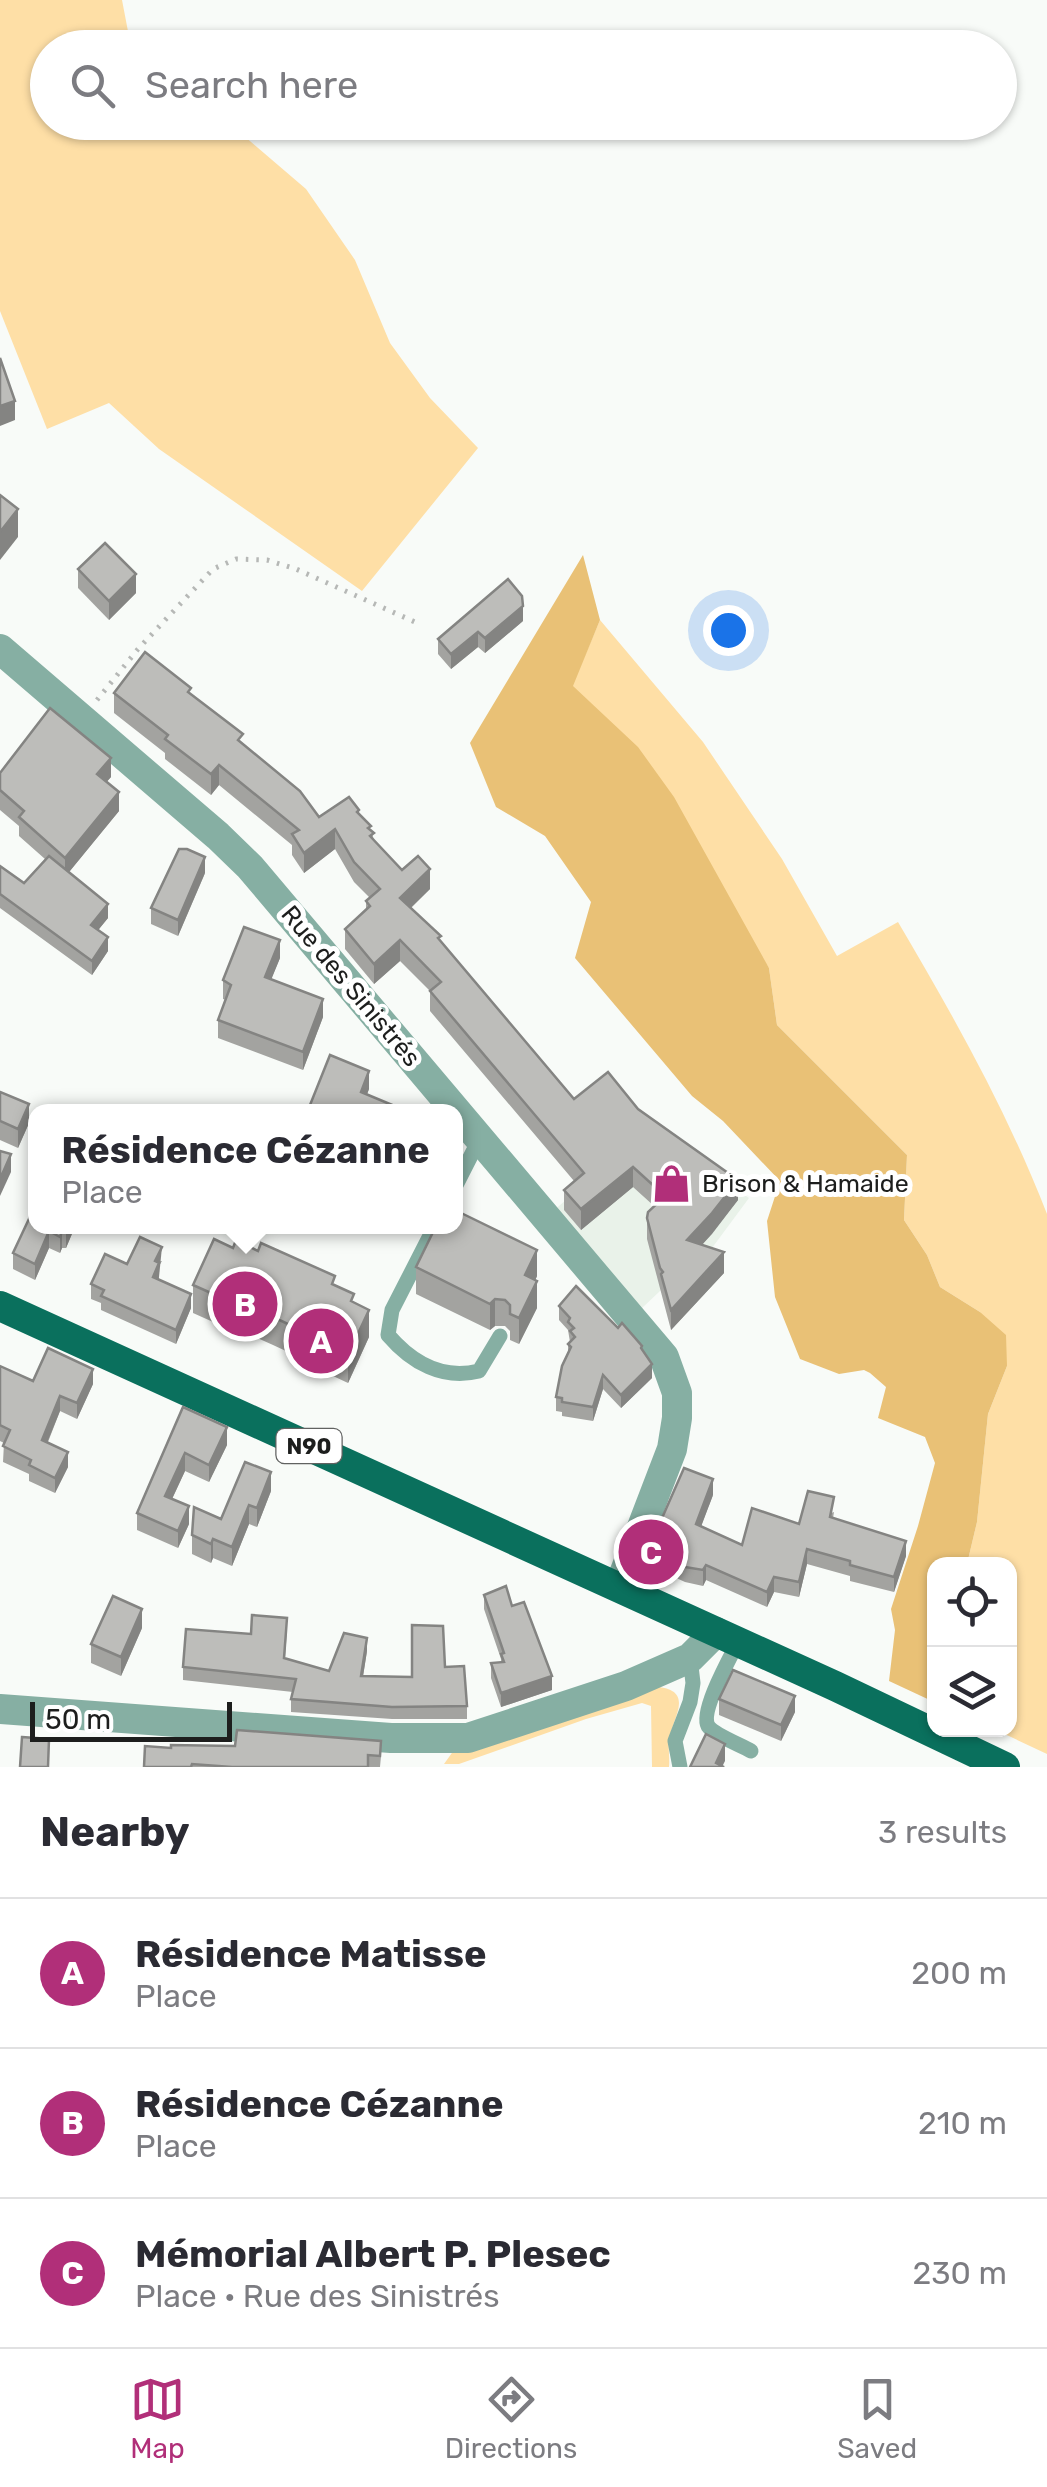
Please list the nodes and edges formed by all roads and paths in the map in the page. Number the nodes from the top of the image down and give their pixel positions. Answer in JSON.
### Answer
{"nodes":[{"id":1,"x":415,"y":622,"type":"dead end"},
{"id":2,"x":0,"y":648,"type":"edge"},
{"id":3,"x":83,"y":718,"type":"junction"},
{"id":4,"x":451,"y":1104,"type":"edge"},
{"id":5,"x":463,"y":1118,"type":"edge"},
{"id":6,"x":480,"y":1138,"type":"junction"},
{"id":7,"x":463,"y":1171,"type":"edge"},
{"id":8,"x":431,"y":1234,"type":"edge"},
{"id":9,"x":0,"y":1306,"type":"edge"},
{"id":10,"x":500,"y":1336,"type":"dead end"},
{"id":11,"x":618,"y":1587,"type":"junction"},
{"id":12,"x":727,"y":1637,"type":"junction"},
{"id":13,"x":690,"y":1658,"type":"junction"},
{"id":14,"x":0,"y":1709,"type":"edge"},
{"id":15,"x":751,"y":1750,"type":"dead end"},
{"id":16,"x":680,"y":1767,"type":"edge"},
{"id":17,"x":1005,"y":1767,"type":"edge"}],
"edges":[{"from":1,"to":3,"type":"path"},
{"from":2,"to":3,"type":"street","name":"Rue des Sinistrés"},
{"from":3,"to":4,"type":"street","name":"Rue des Sinistrés"},
{"from":5,"to":6,"type":"street","name":"Rue des Sinistrés"},
{"from":6,"to":7,"type":"lane"},
{"from":6,"to":11,"type":"street","name":"Rue des Sinistrés"},
{"from":8,"to":10,"type":"lane"},
{"from":9,"to":11,"type":"main road","number":"N90"},
{"from":11,"to":12,"type":"main road","number":"N90"},
{"from":12,"to":13,"type":"street"},
{"from":12,"to":15,"type":"lane"},
{"from":12,"to":17,"type":"main road","number":"N90"},
{"from":13,"to":14,"type":"street"},
{"from":13,"to":16,"type":"lane"}]}
